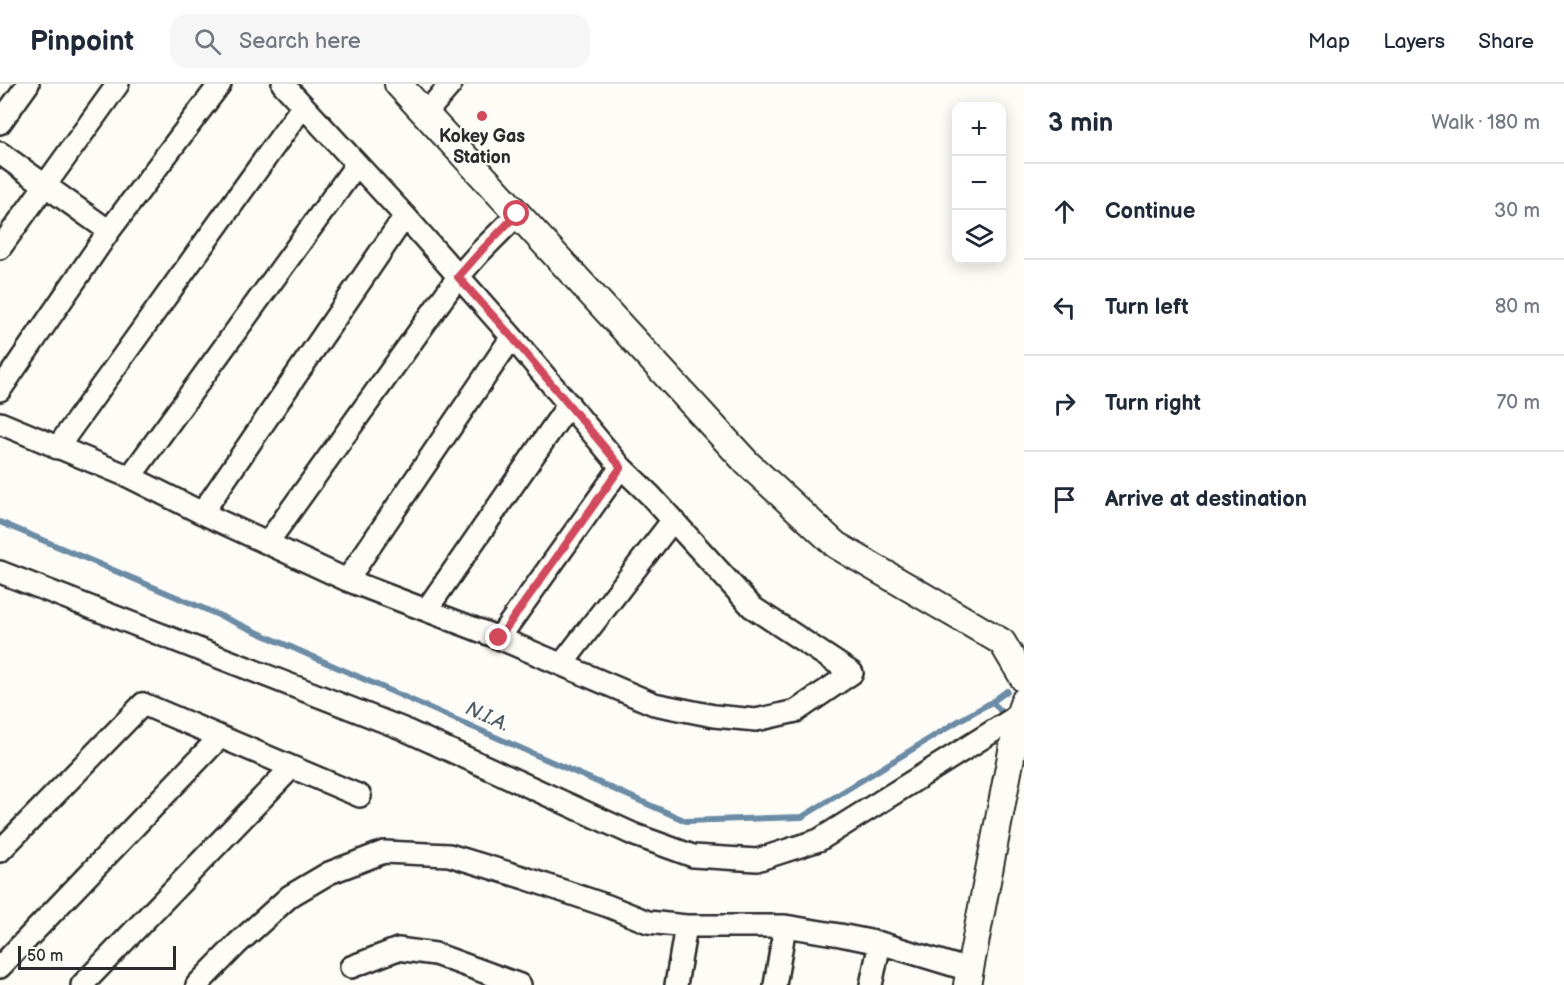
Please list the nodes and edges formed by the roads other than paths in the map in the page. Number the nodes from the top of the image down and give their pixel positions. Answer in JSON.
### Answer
{"nodes":[{"id":1,"x":28,"y":84,"type":"edge"},
{"id":2,"x":118,"y":84,"type":"edge"},
{"id":3,"x":220,"y":84,"type":"edge"},
{"id":4,"x":283,"y":84,"type":"edge"},
{"id":5,"x":451,"y":84,"type":"edge"},
{"id":6,"x":407,"y":87,"type":"edge"},
{"id":7,"x":303,"y":106,"type":"junction"},
{"id":8,"x":425,"y":114,"type":"junction"},
{"id":9,"x":0,"y":123,"type":"edge"},
{"id":10,"x":0,"y":153,"type":"edge"},
{"id":11,"x":357,"y":164,"type":"junction"},
{"id":12,"x":45,"y":186,"type":"junction"},
{"id":13,"x":517,"y":214,"type":"junction"},
{"id":14,"x":405,"y":216,"type":"junction"},
{"id":15,"x":109,"y":231,"type":"junction"},
{"id":16,"x":0,"y":248,"type":"edge"},
{"id":17,"x":458,"y":277,"type":"junction"},
{"id":18,"x":512,"y":337,"type":"junction"},
{"id":19,"x":0,"y":390,"type":"edge"},
{"id":20,"x":569,"y":404,"type":"junction"},
{"id":21,"x":0,"y":423,"type":"edge"},
{"id":22,"x":57,"y":448,"type":"junction"},
{"id":23,"x":621,"y":467,"type":"junction"},
{"id":24,"x":130,"y":477,"type":"junction"},
{"id":25,"x":202,"y":513,"type":"junction"},
{"id":26,"x":673,"y":520,"type":"junction"},
{"id":27,"x":268,"y":542,"type":"junction"},
{"id":28,"x":0,"y":572,"type":"edge"},
{"id":29,"x":347,"y":579,"type":"junction"},
{"id":30,"x":427,"y":609,"type":"junction"},
{"id":31,"x":499,"y":638,"type":"junction"},
{"id":32,"x":562,"y":664,"type":"junction"},
{"id":33,"x":1024,"y":679,"type":"edge"},
{"id":34,"x":1023,"y":710,"type":"edge"},
{"id":35,"x":220,"y":737,"type":"junction"},
{"id":36,"x":292,"y":767,"type":"junction"},
{"id":37,"x":360,"y":796,"type":"dead end"},
{"id":38,"x":0,"y":851,"type":"edge"},
{"id":39,"x":686,"y":926,"type":"junction"},
{"id":40,"x":785,"y":926,"type":"junction"},
{"id":41,"x":880,"y":943,"type":"junction"},
{"id":42,"x":0,"y":967,"type":"edge"},
{"id":43,"x":351,"y":967,"type":"dead end"},
{"id":44,"x":968,"y":978,"type":"edge"},
{"id":45,"x":82,"y":985,"type":"edge"},
{"id":46,"x":197,"y":985,"type":"edge"},
{"id":47,"x":520,"y":985,"type":"edge"},
{"id":48,"x":676,"y":985,"type":"edge"},
{"id":49,"x":775,"y":985,"type":"edge"},
{"id":50,"x":871,"y":985,"type":"edge"}],
"edges":[{"from":1,"to":9,"type":"street"},
{"from":2,"to":12,"type":"street"},
{"from":3,"to":15,"type":"street"},
{"from":4,"to":7,"type":"street"},
{"from":5,"to":8,"type":"street"},
{"from":6,"to":8,"type":"street"},
{"from":7,"to":11,"type":"street"},
{"from":7,"to":22,"type":"street"},
{"from":8,"to":13,"type":"street"},
{"from":10,"to":12,"type":"street"},
{"from":11,"to":14,"type":"street"},
{"from":11,"to":24,"type":"street"},
{"from":12,"to":15,"type":"street"},
{"from":12,"to":16,"type":"street"},
{"from":13,"to":17,"type":"street"},
{"from":13,"to":33,"type":"street"},
{"from":14,"to":17,"type":"street"},
{"from":14,"to":25,"type":"street"},
{"from":15,"to":19,"type":"street"},
{"from":17,"to":18,"type":"street"},
{"from":17,"to":27,"type":"street"},
{"from":18,"to":20,"type":"street"},
{"from":18,"to":29,"type":"street"},
{"from":20,"to":23,"type":"street"},
{"from":20,"to":30,"type":"street"},
{"from":21,"to":22,"type":"street"},
{"from":22,"to":24,"type":"street"},
{"from":23,"to":26,"type":"street"},
{"from":23,"to":31,"type":"street"},
{"from":24,"to":25,"type":"street"},
{"from":25,"to":27,"type":"street"},
{"from":26,"to":32,"type":"street"},
{"from":26,"to":32,"type":"street"},
{"from":27,"to":29,"type":"street"},
{"from":28,"to":34,"type":"street"},
{"from":29,"to":30,"type":"street"},
{"from":30,"to":31,"type":"street"},
{"from":31,"to":32,"type":"street"},
{"from":34,"to":44,"type":"street"},
{"from":35,"to":36,"type":"street"},
{"from":35,"to":38,"type":"street"},
{"from":35,"to":42,"type":"street"},
{"from":36,"to":37,"type":"street"},
{"from":36,"to":45,"type":"street"},
{"from":39,"to":40,"type":"street"},
{"from":39,"to":46,"type":"street"},
{"from":39,"to":48,"type":"street"},
{"from":40,"to":41,"type":"street"},
{"from":40,"to":49,"type":"street"},
{"from":41,"to":44,"type":"street"},
{"from":41,"to":50,"type":"street"},
{"from":43,"to":47,"type":"street"}]}
